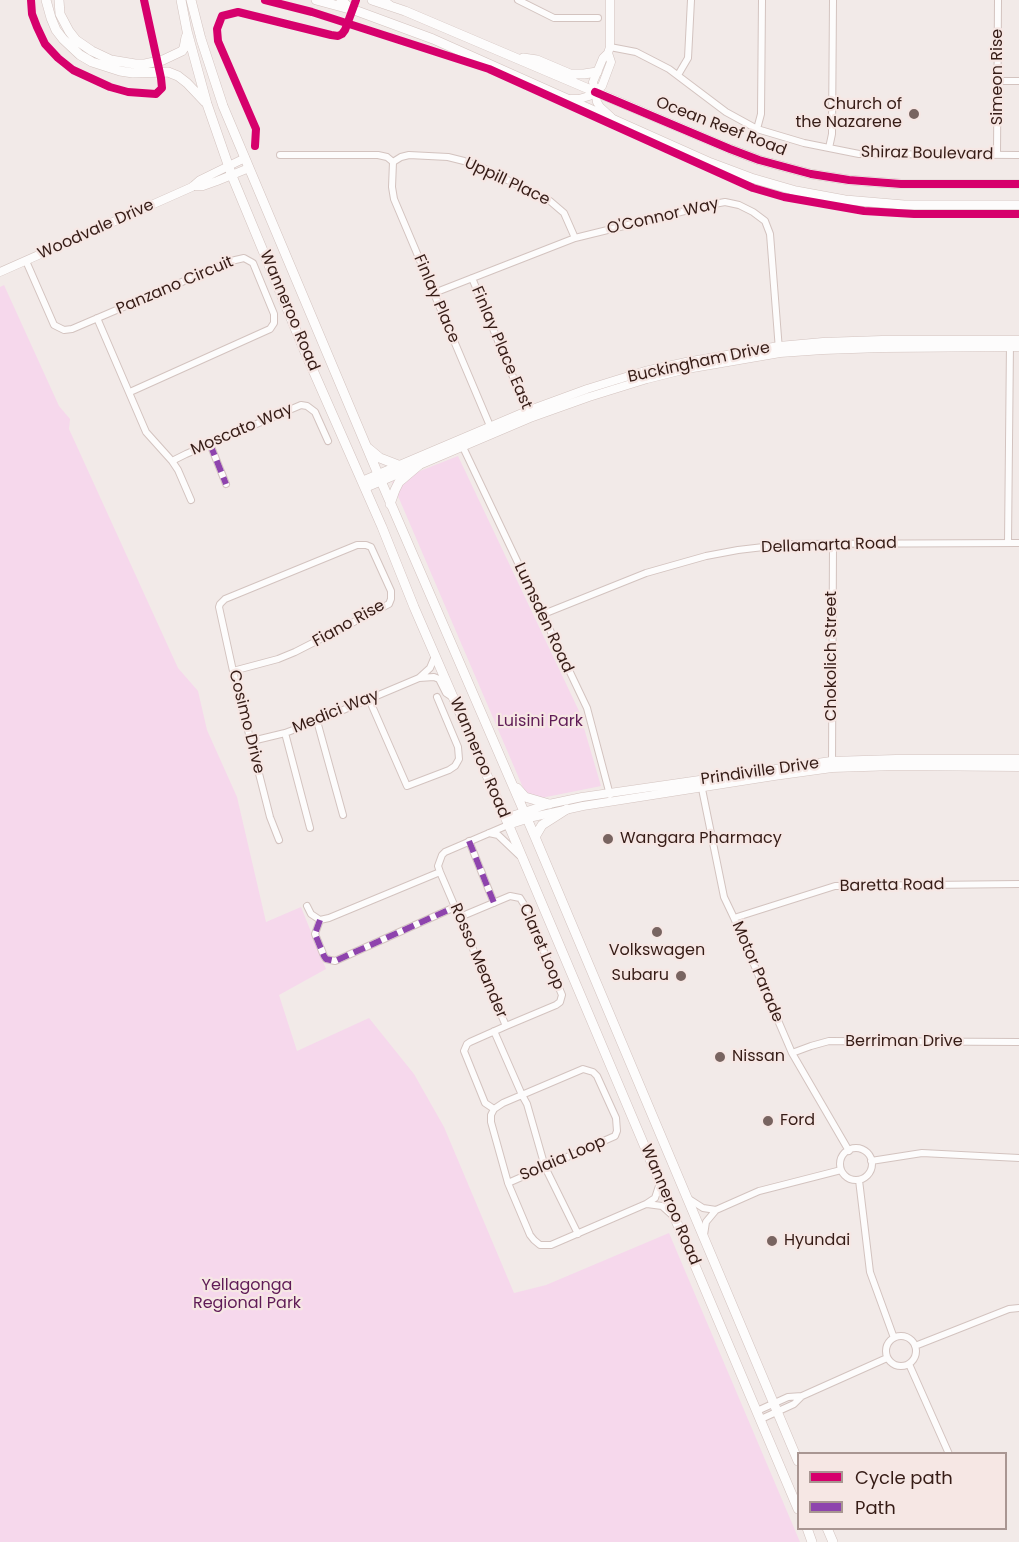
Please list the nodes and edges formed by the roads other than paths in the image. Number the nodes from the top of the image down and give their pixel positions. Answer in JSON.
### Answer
{"nodes":[{"id":1,"x":46,"y":0,"type":"edge"},
{"id":2,"x":59,"y":0,"type":"edge"},
{"id":3,"x":181,"y":0,"type":"edge"},
{"id":4,"x":191,"y":0,"type":"edge"},
{"id":5,"x":316,"y":0,"type":"edge"},
{"id":6,"x":342,"y":0,"type":"edge"},
{"id":7,"x":372,"y":0,"type":"edge"},
{"id":8,"x":518,"y":0,"type":"edge"},
{"id":9,"x":610,"y":0,"type":"edge"},
{"id":10,"x":691,"y":0,"type":"edge"},
{"id":11,"x":762,"y":0,"type":"edge"},
{"id":12,"x":833,"y":0,"type":"edge"},
{"id":13,"x":998,"y":0,"type":"edge"},
{"id":14,"x":386,"y":3,"type":"edge"},
{"id":15,"x":332,"y":4,"type":"junction"},
{"id":16,"x":351,"y":9,"type":"junction"},
{"id":17,"x":598,"y":18,"type":"dead end"},
{"id":18,"x":187,"y":31,"type":"junction"},
{"id":19,"x":609,"y":50,"type":"junction"},
{"id":20,"x":512,"y":56,"type":"junction"},
{"id":21,"x":597,"y":72,"type":"junction"},
{"id":22,"x":678,"y":75,"type":"junction"},
{"id":23,"x":998,"y":81,"type":"junction"},
{"id":24,"x":1019,"y":81,"type":"edge"},
{"id":25,"x":595,"y":92,"type":"junction"},
{"id":26,"x":566,"y":99,"type":"junction"},
{"id":27,"x":207,"y":104,"type":"junction"},
{"id":28,"x":614,"y":120,"type":"junction"},
{"id":29,"x":757,"y":129,"type":"junction"},
{"id":30,"x":829,"y":148,"type":"junction"},
{"id":31,"x":280,"y":155,"type":"dead end"},
{"id":32,"x":997,"y":155,"type":"junction"},
{"id":33,"x":1019,"y":155,"type":"edge"},
{"id":34,"x":393,"y":162,"type":"junction"},
{"id":35,"x":247,"y":163,"type":"junction"},
{"id":36,"x":230,"y":171,"type":"junction"},
{"id":37,"x":1019,"y":184,"type":"edge"},
{"id":38,"x":1019,"y":205,"type":"edge"},
{"id":39,"x":574,"y":238,"type":"junction"},
{"id":40,"x":26,"y":261,"type":"junction"},
{"id":41,"x":0,"y":272,"type":"edge"},
{"id":42,"x":472,"y":278,"type":"junction"},
{"id":43,"x":434,"y":293,"type":"junction"},
{"id":44,"x":97,"y":318,"type":"junction"},
{"id":45,"x":1015,"y":344,"type":"edge"},
{"id":46,"x":779,"y":350,"type":"junction"},
{"id":47,"x":130,"y":392,"type":"junction"},
{"id":48,"x":529,"y":414,"type":"junction"},
{"id":49,"x":491,"y":430,"type":"junction"},
{"id":50,"x":328,"y":441,"type":"dead end"},
{"id":51,"x":461,"y":443,"type":"junction"},
{"id":52,"x":210,"y":444,"type":"junction"},
{"id":53,"x":366,"y":447,"type":"junction"},
{"id":54,"x":172,"y":461,"type":"junction"},
{"id":55,"x":398,"y":465,"type":"junction"},
{"id":56,"x":419,"y":465,"type":"junction"},
{"id":57,"x":379,"y":478,"type":"junction"},
{"id":58,"x":226,"y":484,"type":"dead end"},
{"id":59,"x":363,"y":485,"type":"junction"},
{"id":60,"x":191,"y":500,"type":"dead end"},
{"id":61,"x":390,"y":504,"type":"junction"},
{"id":62,"x":1008,"y":543,"type":"junction"},
{"id":63,"x":1019,"y":543,"type":"edge"},
{"id":64,"x":833,"y":544,"type":"junction"},
{"id":65,"x":220,"y":604,"type":"joint"},
{"id":66,"x":541,"y":615,"type":"junction"},
{"id":67,"x":435,"y":655,"type":"junction"},
{"id":68,"x":233,"y":671,"type":"junction"},
{"id":69,"x":419,"y":678,"type":"junction"},
{"id":70,"x":437,"y":697,"type":"dead end"},
{"id":71,"x":453,"y":697,"type":"junction"},
{"id":72,"x":369,"y":699,"type":"junction"},
{"id":73,"x":317,"y":721,"type":"junction"},
{"id":74,"x":285,"y":732,"type":"junction"},
{"id":75,"x":252,"y":741,"type":"junction"},
{"id":76,"x":1019,"y":759,"type":"edge"},
{"id":77,"x":832,"y":765,"type":"junction"},
{"id":78,"x":1019,"y":766,"type":"edge"},
{"id":79,"x":510,"y":779,"type":"junction"},
{"id":80,"x":701,"y":784,"type":"junction"},
{"id":81,"x":611,"y":798,"type":"junction"},
{"id":82,"x":549,"y":804,"type":"junction"},
{"id":83,"x":567,"y":809,"type":"junction"},
{"id":84,"x":343,"y":815,"type":"dead end"},
{"id":85,"x":525,"y":815,"type":"junction"},
{"id":86,"x":507,"y":821,"type":"junction"},
{"id":87,"x":310,"y":828,"type":"dead end"},
{"id":88,"x":489,"y":833,"type":"junction"},
{"id":89,"x":535,"y":837,"type":"junction"},
{"id":90,"x":279,"y":840,"type":"dead end"},
{"id":91,"x":469,"y":841,"type":"junction"},
{"id":92,"x":524,"y":861,"type":"junction"},
{"id":93,"x":440,"y":872,"type":"junction"},
{"id":94,"x":1019,"y":884,"type":"edge"},
{"id":95,"x":494,"y":903,"type":"junction"},
{"id":96,"x":307,"y":906,"type":"dead end"},
{"id":97,"x":455,"y":907,"type":"junction"},
{"id":98,"x":460,"y":917,"type":"junction"},
{"id":99,"x":734,"y":918,"type":"junction"},
{"id":100,"x":320,"y":920,"type":"junction"},
{"id":101,"x":506,"y":1026,"type":"junction"},
{"id":102,"x":494,"y":1031,"type":"junction"},
{"id":103,"x":1019,"y":1042,"type":"edge"},
{"id":104,"x":792,"y":1053,"type":"junction"},
{"id":105,"x":522,"y":1095,"type":"junction"},
{"id":106,"x":494,"y":1110,"type":"junction"},
{"id":107,"x":849,"y":1150,"type":"junction"},
{"id":108,"x":1019,"y":1158,"type":"edge"},
{"id":109,"x":871,"y":1161,"type":"junction"},
{"id":110,"x":545,"y":1167,"type":"junction"},
{"id":111,"x":841,"y":1170,"type":"junction"},
{"id":112,"x":859,"y":1180,"type":"junction"},
{"id":113,"x":508,"y":1183,"type":"junction"},
{"id":114,"x":660,"y":1183,"type":"junction"},
{"id":115,"x":688,"y":1198,"type":"junction"},
{"id":116,"x":646,"y":1204,"type":"junction"},
{"id":117,"x":716,"y":1210,"type":"junction"},
{"id":118,"x":674,"y":1217,"type":"junction"},
{"id":119,"x":578,"y":1234,"type":"junction"},
{"id":120,"x":704,"y":1236,"type":"junction"},
{"id":121,"x":1019,"y":1308,"type":"edge"},
{"id":122,"x":894,"y":1338,"type":"junction"},
{"id":123,"x":915,"y":1346,"type":"junction"},
{"id":124,"x":887,"y":1358,"type":"junction"},
{"id":125,"x":909,"y":1364,"type":"junction"},
{"id":126,"x":776,"y":1407,"type":"junction"},
{"id":127,"x":759,"y":1415,"type":"junction"},
{"id":128,"x":948,"y":1452,"type":"edge"},
{"id":129,"x":797,"y":1459,"type":"edge"},
{"id":130,"x":797,"y":1507,"type":"edge"}],
"edges":[{"from":1,"to":27,"type":"main road"},
{"from":2,"to":18,"type":"main road"},
{"from":3,"to":18,"type":"main road","name":"Wanneroo Road"},
{"from":4,"to":35,"type":"main road","name":"Wanneroo Road"},
{"from":5,"to":15,"type":"main road","name":"Ocean Reef Road"},
{"from":6,"to":15,"type":"main road"},
{"from":6,"to":16,"type":"main road"},
{"from":7,"to":14,"type":"main road","name":"Ocean Reef Road"},
{"from":8,"to":17,"type":"street"},
{"from":9,"to":19,"type":"street"},
{"from":10,"to":22,"type":"street"},
{"from":11,"to":29,"type":"street"},
{"from":12,"to":30,"type":"street"},
{"from":13,"to":23,"type":"street","name":"Simeon Rise"},
{"from":14,"to":20,"type":"main road","name":"Ocean Reef Road"},
{"from":15,"to":16,"type":"main road","name":"Ocean Reef Road"},
{"from":16,"to":26,"type":"main road","name":"Ocean Reef Road"},
{"from":18,"to":27,"type":"main road","name":"Wanneroo Road"},
{"from":19,"to":21,"type":"street"},
{"from":19,"to":22,"type":"street","name":"Shiraz Boulevard"},
{"from":19,"to":25,"type":"street"},
{"from":20,"to":21,"type":"main road"},
{"from":20,"to":25,"type":"main road","name":"Ocean Reef Road"},
{"from":21,"to":25,"type":"street"},
{"from":22,"to":29,"type":"street","name":"Shiraz Boulevard"},
{"from":23,"to":24,"type":"street"},
{"from":23,"to":32,"type":"street","name":"Simeon Rise"},
{"from":25,"to":26,"type":"street"},
{"from":25,"to":28,"type":"street"},
{"from":25,"to":37,"type":"main road","name":"Ocean Reef Road"},
{"from":26,"to":28,"type":"main road","name":"Ocean Reef Road"},
{"from":27,"to":36,"type":"main road","name":"Wanneroo Road"},
{"from":28,"to":38,"type":"main road","name":"Ocean Reef Road"},
{"from":29,"to":30,"type":"street","name":"Shiraz Boulevard"},
{"from":30,"to":32,"type":"street","name":"Shiraz Boulevard"},
{"from":31,"to":34,"type":"street","name":"Uppill Place"},
{"from":32,"to":33,"type":"street","name":"Shiraz Boulevard"},
{"from":34,"to":39,"type":"street","name":"Uppill Place"},
{"from":34,"to":43,"type":"street","name":"Finlay Place"},
{"from":35,"to":36,"type":"street","name":"Woodvale Drive"},
{"from":35,"to":53,"type":"main road","name":"Wanneroo Road"},
{"from":36,"to":40,"type":"street","name":"Woodvale Drive"},
{"from":36,"to":59,"type":"main road","name":"Wanneroo Road"},
{"from":39,"to":42,"type":"street","name":"O'Connor Way"},
{"from":39,"to":46,"type":"street","name":"O'Connor Way"},
{"from":40,"to":41,"type":"street","name":"Woodvale Drive"},
{"from":40,"to":44,"type":"street","name":"Panzano Circuit"},
{"from":42,"to":43,"type":"street","name":"O'Connor Way"},
{"from":42,"to":48,"type":"street","name":"Finlay Place East"},
{"from":43,"to":49,"type":"street","name":"Finlay Place"},
{"from":44,"to":47,"type":"street"},
{"from":44,"to":47,"type":"street","name":"Panzano Circuit"},
{"from":45,"to":46,"type":"street","name":"Buckingham Drive"},
{"from":45,"to":62,"type":"street"},
{"from":46,"to":48,"type":"street","name":"Buckingham Drive"},
{"from":47,"to":54,"type":"street"},
{"from":48,"to":49,"type":"street","name":"Buckingham Drive"},
{"from":49,"to":51,"type":"street","name":"Buckingham Drive"},
{"from":50,"to":52,"type":"street","name":"Moscato Way"},
{"from":51,"to":55,"type":"street","name":"Buckingham Drive"},
{"from":51,"to":56,"type":"street","name":"Buckingham Drive"},
{"from":51,"to":66,"type":"street","name":"Lumsden Road"},
{"from":52,"to":54,"type":"street","name":"Moscato Way"},
{"from":52,"to":58,"type":"street"},
{"from":53,"to":55,"type":"main road"},
{"from":53,"to":57,"type":"main road","name":"Wanneroo Road"},
{"from":54,"to":60,"type":"street"},
{"from":55,"to":57,"type":"street","name":"Buckingham Drive"},
{"from":56,"to":57,"type":"street","name":"Buckingham Drive"},
{"from":56,"to":61,"type":"main road"},
{"from":57,"to":59,"type":"street","name":"Buckingham Drive"},
{"from":57,"to":61,"type":"main road","name":"Wanneroo Road"},
{"from":59,"to":67,"type":"main road","name":"Wanneroo Road"},
{"from":61,"to":79,"type":"main road","name":"Wanneroo Road"},
{"from":62,"to":63,"type":"street","name":"Dellamarta Road"},
{"from":62,"to":64,"type":"street","name":"Dellamarta Road"},
{"from":64,"to":66,"type":"street","name":"Dellamarta Road"},
{"from":64,"to":77,"type":"street","name":"Chokolich Street"},
{"from":65,"to":68,"type":"street","name":"Cosimo Drive"},
{"from":65,"to":68,"type":"street","name":"Fiano Rise"},
{"from":66,"to":81,"type":"street","name":"Lumsden Road"},
{"from":67,"to":69,"type":"street"},
{"from":67,"to":71,"type":"main road","name":"Wanneroo Road"},
{"from":68,"to":75,"type":"street","name":"Cosimo Drive"},
{"from":69,"to":71,"type":"street"},
{"from":69,"to":72,"type":"street","name":"Medici Way"},
{"from":70,"to":72,"type":"street"},
{"from":71,"to":86,"type":"main road","name":"Wanneroo Road"},
{"from":72,"to":73,"type":"street","name":"Medici Way"},
{"from":73,"to":74,"type":"street","name":"Medici Way"},
{"from":73,"to":84,"type":"street"},
{"from":74,"to":75,"type":"street","name":"Medici Way"},
{"from":74,"to":87,"type":"street"},
{"from":75,"to":90,"type":"street","name":"Cosimo Drive"},
{"from":76,"to":77,"type":"street","name":"Prindiville Drive"},
{"from":77,"to":78,"type":"street","name":"Prindiville Drive"},
{"from":77,"to":80,"type":"street","name":"Prindiville Drive"},
{"from":79,"to":82,"type":"main road"},
{"from":79,"to":85,"type":"main road","name":"Wanneroo Road"},
{"from":80,"to":81,"type":"street","name":"Prindiville Drive"},
{"from":80,"to":99,"type":"street","name":"Motor Parade"},
{"from":81,"to":82,"type":"street","name":"Prindiville Drive"},
{"from":81,"to":83,"type":"street","name":"Prindiville Drive"},
{"from":82,"to":85,"type":"street","name":"Prindiville Drive"},
{"from":83,"to":85,"type":"street","name":"Prindiville Drive"},
{"from":83,"to":89,"type":"main road"},
{"from":85,"to":86,"type":"street","name":"Prindiville Drive"},
{"from":85,"to":89,"type":"main road","name":"Wanneroo Road"},
{"from":86,"to":88,"type":"street"},
{"from":86,"to":92,"type":"main road","name":"Wanneroo Road"},
{"from":88,"to":91,"type":"street"},
{"from":88,"to":92,"type":"street"},
{"from":89,"to":115,"type":"main road","name":"Wanneroo Road"},
{"from":91,"to":93,"type":"street"},
{"from":91,"to":95,"type":"street"},
{"from":92,"to":114,"type":"main road","name":"Wanneroo Road"},
{"from":93,"to":97,"type":"street","name":"Rosso Meander"},
{"from":93,"to":100,"type":"street"},
{"from":94,"to":99,"type":"street","name":"Baretta Road"},
{"from":95,"to":98,"type":"street","name":"Claret Loop"},
{"from":95,"to":101,"type":"street","name":"Claret Loop"},
{"from":96,"to":100,"type":"street"},
{"from":97,"to":98,"type":"street","name":"Rosso Meander"},
{"from":97,"to":100,"type":"street"},
{"from":98,"to":101,"type":"street","name":"Rosso Meander"},
{"from":99,"to":104,"type":"street","name":"Motor Parade"},
{"from":101,"to":102,"type":"street","name":"Rosso Meander"},
{"from":102,"to":105,"type":"street"},
{"from":102,"to":106,"type":"street","name":"Rosso Meander"},
{"from":103,"to":104,"type":"street","name":"Berriman Drive"},
{"from":104,"to":107,"type":"street","name":"Motor Parade"},
{"from":105,"to":106,"type":"street","name":"Solaia Loop"},
{"from":105,"to":110,"type":"street"},
{"from":105,"to":110,"type":"street","name":"Solaia Loop"},
{"from":106,"to":113,"type":"street","name":"Solaia Loop"},
{"from":107,"to":109,"type":"street"},
{"from":107,"to":111,"type":"street"},
{"from":108,"to":109,"type":"street"},
{"from":109,"to":112,"type":"street"},
{"from":110,"to":113,"type":"street","name":"Solaia Loop"},
{"from":110,"to":119,"type":"street"},
{"from":111,"to":112,"type":"street"},
{"from":111,"to":117,"type":"street"},
{"from":112,"to":122,"type":"street"},
{"from":113,"to":119,"type":"street","name":"Solaia Loop"},
{"from":114,"to":116,"type":"street"},
{"from":114,"to":118,"type":"main road","name":"Wanneroo Road"},
{"from":115,"to":117,"type":"street"},
{"from":115,"to":120,"type":"main road","name":"Wanneroo Road"},
{"from":116,"to":118,"type":"street"},
{"from":116,"to":119,"type":"street","name":"Solaia Loop"},
{"from":117,"to":120,"type":"street"},
{"from":118,"to":127,"type":"main road","name":"Wanneroo Road"},
{"from":120,"to":126,"type":"main road","name":"Wanneroo Road"},
{"from":121,"to":123,"type":"street"},
{"from":122,"to":123,"type":"street"},
{"from":122,"to":124,"type":"street"},
{"from":123,"to":125,"type":"street"},
{"from":124,"to":125,"type":"street"},
{"from":124,"to":126,"type":"street"},
{"from":125,"to":128,"type":"street"},
{"from":126,"to":127,"type":"street"},
{"from":126,"to":129,"type":"main road","name":"Wanneroo Road"},
{"from":127,"to":130,"type":"main road","name":"Wanneroo Road"}]}
